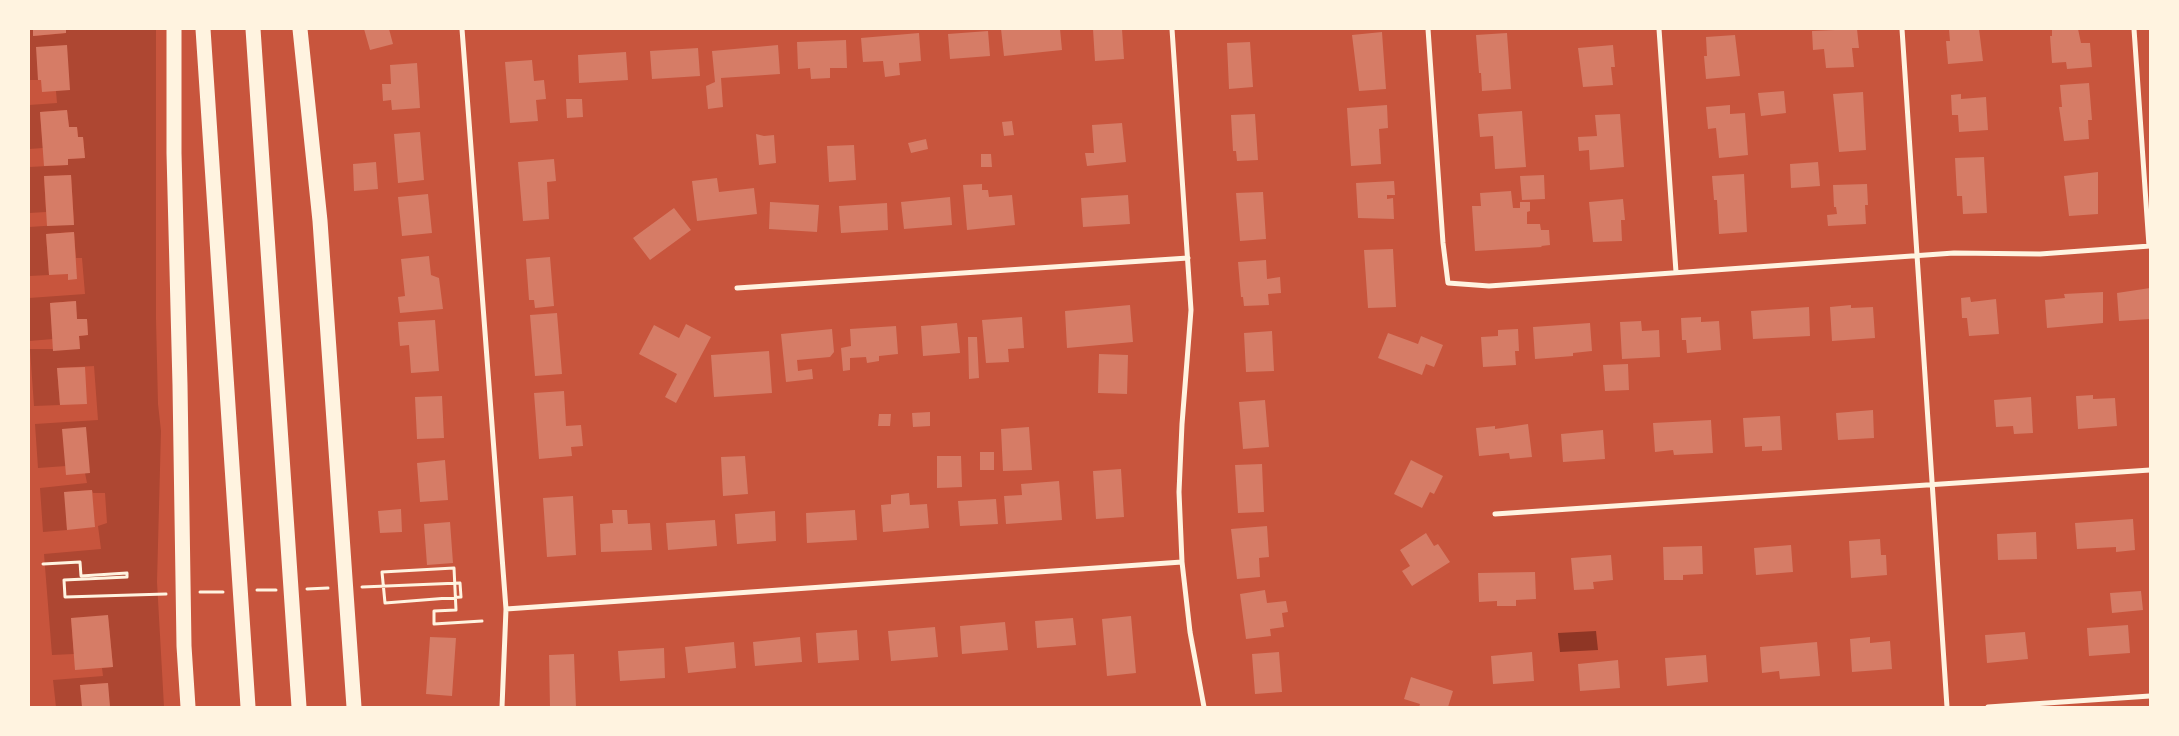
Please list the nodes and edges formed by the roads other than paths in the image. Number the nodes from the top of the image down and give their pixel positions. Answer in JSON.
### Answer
{"nodes":[{"id":1,"x":174,"y":29,"type":"edge"},
{"id":2,"x":203,"y":29,"type":"edge"},
{"id":3,"x":254,"y":29,"type":"edge"},
{"id":4,"x":300,"y":29,"type":"edge"},
{"id":5,"x":462,"y":29,"type":"edge"},
{"id":6,"x":1172,"y":29,"type":"edge"},
{"id":7,"x":1428,"y":29,"type":"edge"},
{"id":8,"x":1659,"y":29,"type":"edge"},
{"id":9,"x":1902,"y":29,"type":"edge"},
{"id":10,"x":2134,"y":29,"type":"edge"},
{"id":11,"x":2150,"y":246,"type":"edge"},
{"id":12,"x":1918,"y":256,"type":"junction"},
{"id":13,"x":1188,"y":258,"type":"junction"},
{"id":14,"x":1676,"y":272,"type":"junction"},
{"id":15,"x":738,"y":288,"type":"dead end"},
{"id":16,"x":2150,"y":470,"type":"edge"},
{"id":17,"x":1934,"y":485,"type":"junction"},
{"id":18,"x":1495,"y":514,"type":"dead end"},
{"id":19,"x":1182,"y":562,"type":"junction"},
{"id":20,"x":506,"y":609,"type":"junction"},
{"id":21,"x":2150,"y":696,"type":"edge"},
{"id":22,"x":188,"y":707,"type":"edge"},
{"id":23,"x":248,"y":707,"type":"edge"},
{"id":24,"x":299,"y":707,"type":"edge"},
{"id":25,"x":354,"y":707,"type":"edge"},
{"id":26,"x":502,"y":707,"type":"edge"},
{"id":27,"x":1204,"y":707,"type":"edge"},
{"id":28,"x":1947,"y":707,"type":"edge"},
{"id":29,"x":1988,"y":707,"type":"edge"}],
"edges":[{"from":1,"to":22,"type":"highway"},
{"from":2,"to":23,"type":"highway"},
{"from":3,"to":24,"type":"highway"},
{"from":4,"to":25,"type":"highway"},
{"from":5,"to":20,"type":"street"},
{"from":6,"to":13,"type":"street"},
{"from":7,"to":14,"type":"street"},
{"from":8,"to":14,"type":"street"},
{"from":9,"to":12,"type":"street"},
{"from":10,"to":11,"type":"street"},
{"from":11,"to":12,"type":"street"},
{"from":12,"to":14,"type":"street"},
{"from":12,"to":17,"type":"street"},
{"from":13,"to":15,"type":"street"},
{"from":13,"to":19,"type":"street"},
{"from":16,"to":17,"type":"street"},
{"from":17,"to":18,"type":"street"},
{"from":17,"to":28,"type":"street"},
{"from":19,"to":20,"type":"street"},
{"from":19,"to":27,"type":"street"},
{"from":20,"to":26,"type":"street"},
{"from":21,"to":29,"type":"street"}]}
